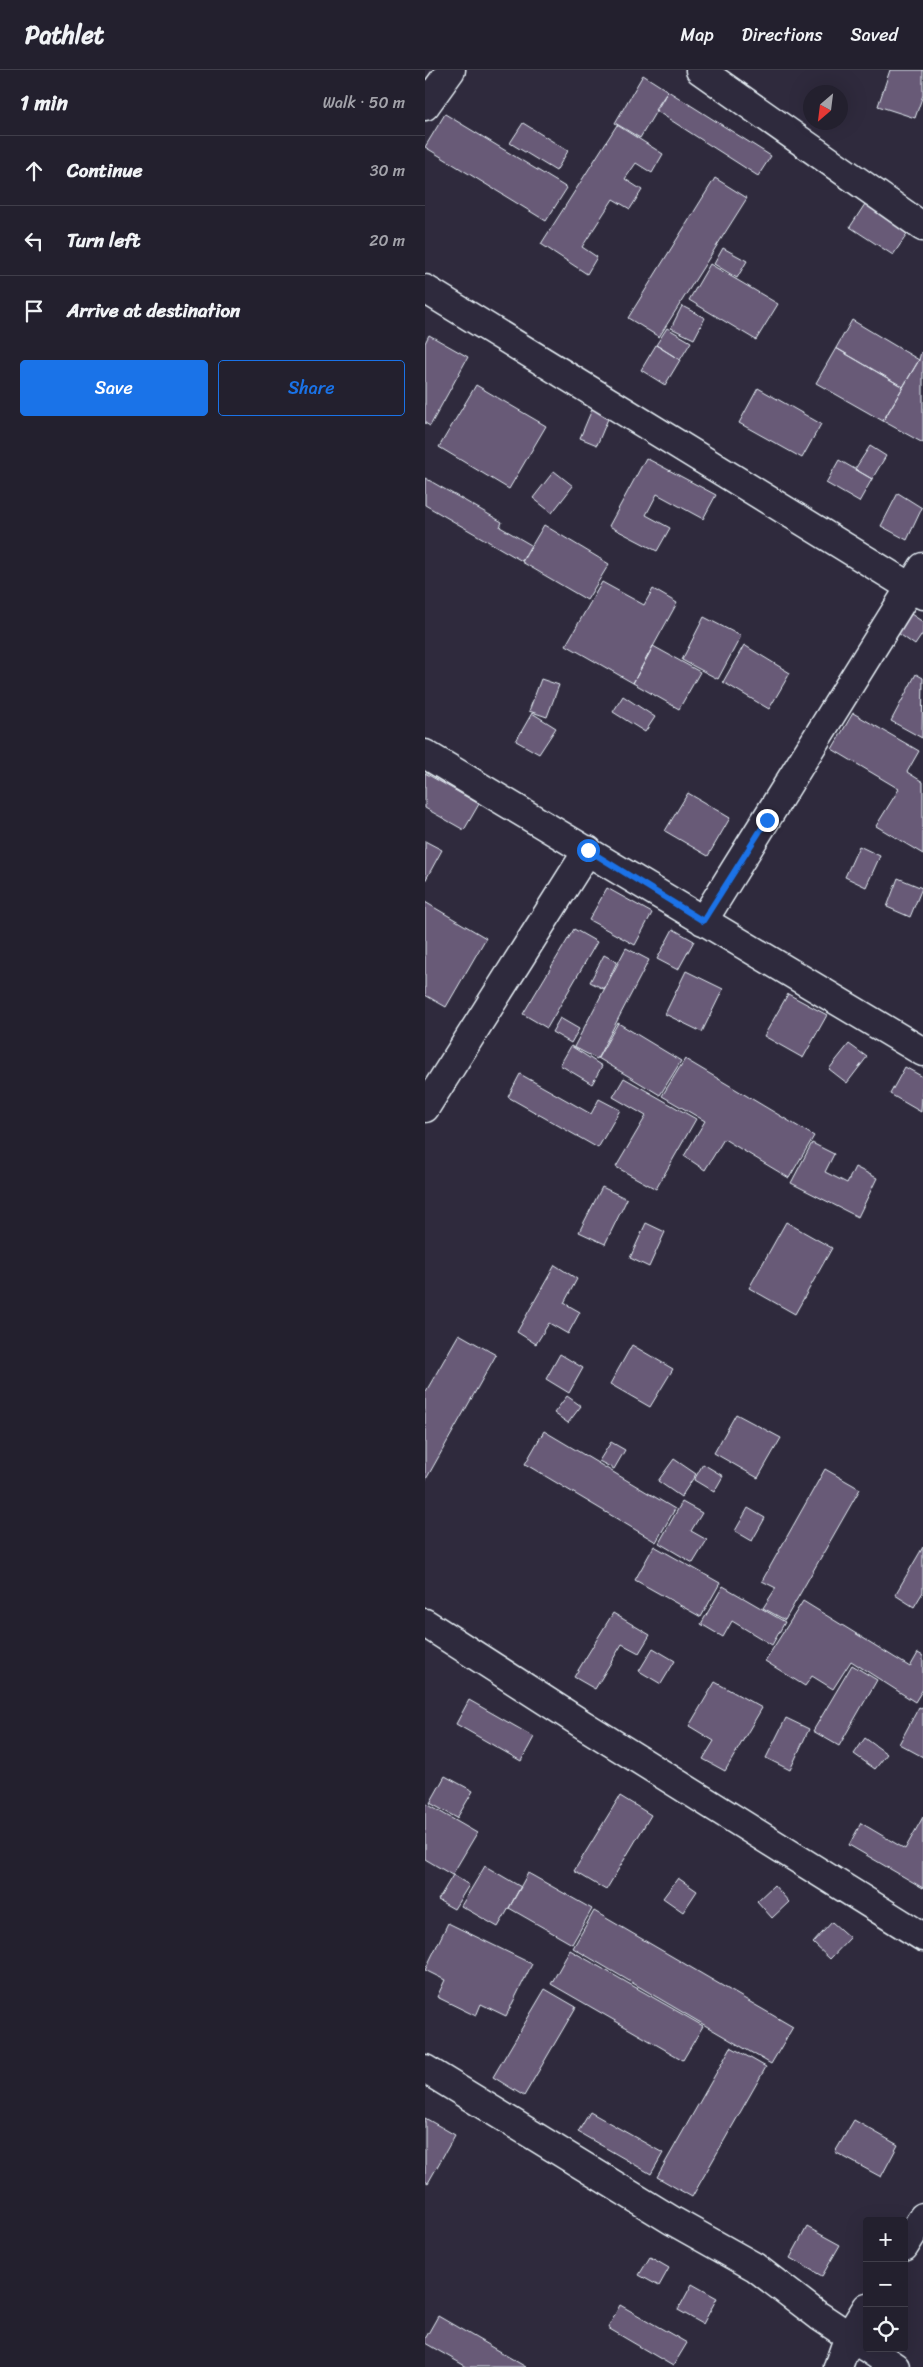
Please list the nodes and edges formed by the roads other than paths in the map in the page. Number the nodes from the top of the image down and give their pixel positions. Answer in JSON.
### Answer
{"nodes":[{"id":1,"x":451,"y":70,"type":"edge"},
{"id":2,"x":700,"y":70,"type":"edge"},
{"id":3,"x":425,"y":106,"type":"edge"},
{"id":4,"x":923,"y":227,"type":"edge"},
{"id":5,"x":425,"y":289,"type":"edge"},
{"id":6,"x":919,"y":583,"type":"edge"},
{"id":7,"x":425,"y":754,"type":"edge"},
{"id":8,"x":588,"y":850,"type":"junction"},
{"id":9,"x":703,"y":921,"type":"junction"},
{"id":10,"x":923,"y":1052,"type":"edge"},
{"id":11,"x":425,"y":1108,"type":"edge"},
{"id":12,"x":425,"y":1623,"type":"edge"},
{"id":13,"x":923,"y":1937,"type":"edge"},
{"id":14,"x":425,"y":2069,"type":"edge"},
{"id":15,"x":923,"y":2217,"type":"edge"},
{"id":16,"x":908,"y":2241,"type":"edge"},
{"id":17,"x":861,"y":2344,"type":"edge"},
{"id":18,"x":838,"y":2367,"type":"edge"},
{"id":19,"x":895,"y":2367,"type":"edge"}],
"edges":[{"from":1,"to":3,"type":"street"},
{"from":2,"to":4,"type":"street"},
{"from":5,"to":6,"type":"street"},
{"from":6,"to":9,"type":"street"},
{"from":7,"to":8,"type":"street"},
{"from":8,"to":9,"type":"street"},
{"from":8,"to":11,"type":"street"},
{"from":9,"to":10,"type":"street"},
{"from":12,"to":13,"type":"street"},
{"from":14,"to":17,"type":"street"},
{"from":15,"to":16,"type":"street"},
{"from":17,"to":18,"type":"street"},
{"from":17,"to":19,"type":"street"}]}
